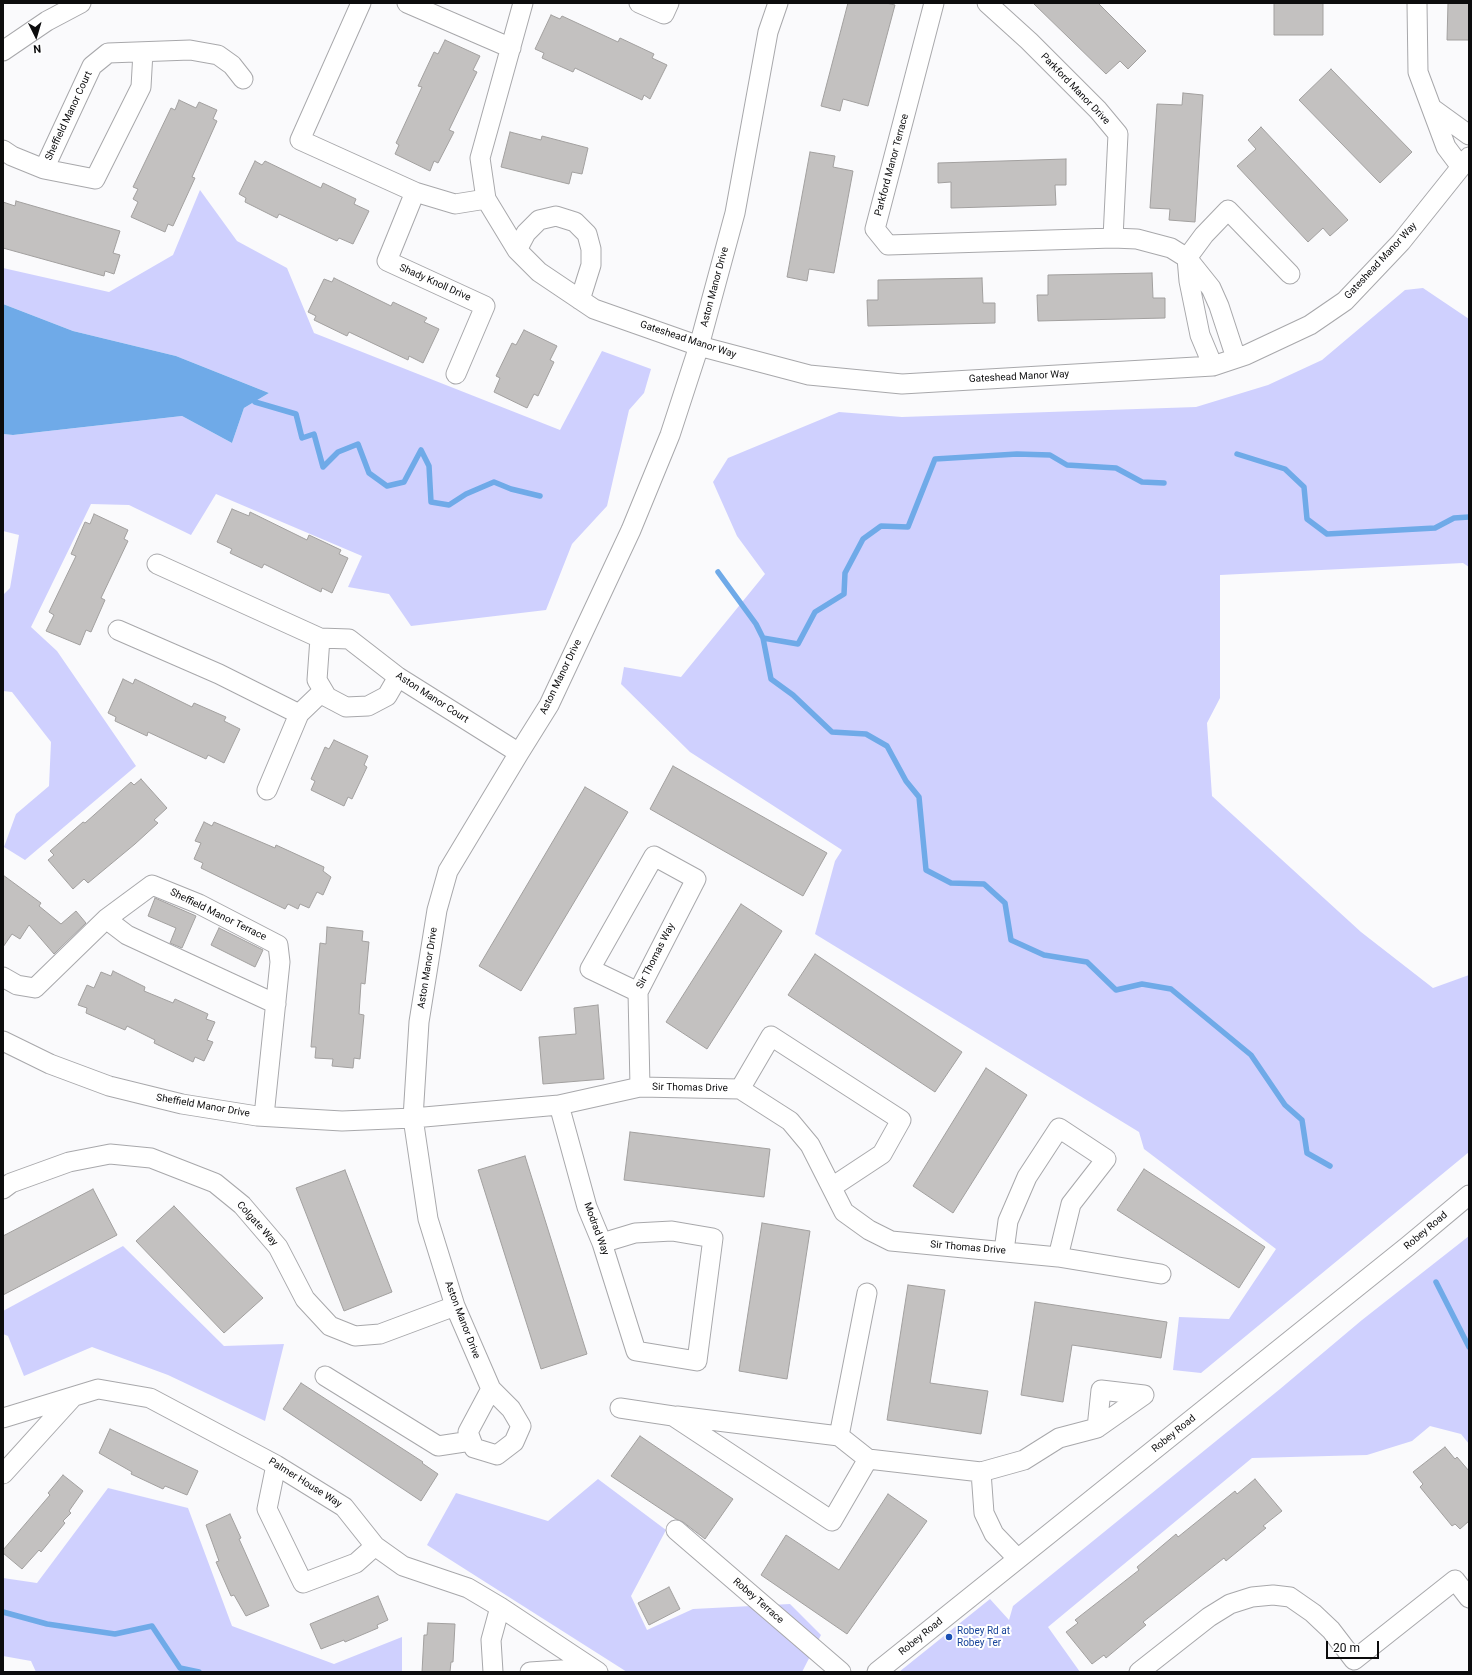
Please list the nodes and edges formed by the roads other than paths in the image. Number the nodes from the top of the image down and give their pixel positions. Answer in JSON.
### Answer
{"nodes":[{"id":1,"x":81,"y":3,"type":"edge"},
{"id":2,"x":361,"y":3,"type":"edge"},
{"id":3,"x":407,"y":3,"type":"edge"},
{"id":4,"x":523,"y":3,"type":"edge"},
{"id":5,"x":639,"y":3,"type":"edge"},
{"id":6,"x":669,"y":3,"type":"edge"},
{"id":7,"x":778,"y":3,"type":"edge"},
{"id":8,"x":934,"y":3,"type":"edge"},
{"id":9,"x":987,"y":3,"type":"edge"},
{"id":10,"x":1417,"y":3,"type":"edge"},
{"id":11,"x":511,"y":48,"type":"junction"},
{"id":12,"x":3,"y":51,"type":"edge"},
{"id":13,"x":143,"y":52,"type":"junction"},
{"id":14,"x":243,"y":79,"type":"dead end"},
{"id":15,"x":1433,"y":109,"type":"junction"},
{"id":16,"x":1469,"y":135,"type":"edge"},
{"id":17,"x":3,"y":150,"type":"edge"},
{"id":18,"x":1465,"y":162,"type":"edge"},
{"id":19,"x":44,"y":169,"type":"junction"},
{"id":20,"x":415,"y":192,"type":"junction"},
{"id":21,"x":486,"y":199,"type":"junction"},
{"id":22,"x":1113,"y":238,"type":"junction"},
{"id":23,"x":517,"y":250,"type":"junction"},
{"id":24,"x":1187,"y":258,"type":"junction"},
{"id":25,"x":1290,"y":274,"type":"dead end"},
{"id":26,"x":580,"y":300,"type":"junction"},
{"id":27,"x":699,"y":346,"type":"junction"},
{"id":28,"x":1236,"y":358,"type":"junction"},
{"id":29,"x":1213,"y":366,"type":"junction"},
{"id":30,"x":456,"y":374,"type":"dead end"},
{"id":31,"x":156,"y":564,"type":"dead end"},
{"id":32,"x":118,"y":630,"type":"dead end"},
{"id":33,"x":320,"y":638,"type":"junction"},
{"id":34,"x":398,"y":677,"type":"junction"},
{"id":35,"x":324,"y":691,"type":"junction"},
{"id":36,"x":299,"y":714,"type":"junction"},
{"id":37,"x":518,"y":753,"type":"junction"},
{"id":38,"x":266,"y":790,"type":"dead end"},
{"id":39,"x":106,"y":920,"type":"junction"},
{"id":40,"x":3,"y":977,"type":"edge"},
{"id":41,"x":638,"y":992,"type":"junction"},
{"id":42,"x":276,"y":1004,"type":"junction"},
{"id":43,"x":3,"y":1041,"type":"edge"},
{"id":44,"x":640,"y":1087,"type":"junction"},
{"id":45,"x":740,"y":1089,"type":"junction"},
{"id":46,"x":559,"y":1105,"type":"junction"},
{"id":47,"x":264,"y":1116,"type":"junction"},
{"id":48,"x":414,"y":1118,"type":"junction"},
{"id":49,"x":832,"y":1187,"type":"junction"},
{"id":50,"x":3,"y":1190,"type":"edge"},
{"id":51,"x":1469,"y":1195,"type":"edge"},
{"id":52,"x":602,"y":1242,"type":"junction"},
{"id":53,"x":1004,"y":1251,"type":"junction"},
{"id":54,"x":1058,"y":1257,"type":"junction"},
{"id":55,"x":1161,"y":1274,"type":"dead end"},
{"id":56,"x":868,"y":1292,"type":"dead end"},
{"id":57,"x":455,"y":1306,"type":"junction"},
{"id":58,"x":325,"y":1376,"type":"dead end"},
{"id":59,"x":491,"y":1389,"type":"junction"},
{"id":60,"x":73,"y":1397,"type":"junction"},
{"id":61,"x":620,"y":1408,"type":"dead end"},
{"id":62,"x":673,"y":1416,"type":"junction"},
{"id":63,"x":3,"y":1418,"type":"edge"},
{"id":64,"x":1097,"y":1428,"type":"dead end"},
{"id":65,"x":840,"y":1436,"type":"junction"},
{"id":66,"x":471,"y":1441,"type":"junction"},
{"id":67,"x":868,"y":1459,"type":"junction"},
{"id":68,"x":276,"y":1465,"type":"junction"},
{"id":69,"x":981,"y":1472,"type":"junction"},
{"id":70,"x":3,"y":1474,"type":"edge"},
{"id":71,"x":676,"y":1530,"type":"dead end"},
{"id":72,"x":375,"y":1546,"type":"junction"},
{"id":73,"x":1018,"y":1559,"type":"junction"},
{"id":74,"x":1469,"y":1598,"type":"edge"},
{"id":75,"x":500,"y":1607,"type":"junction"},
{"id":76,"x":595,"y":1670,"type":"edge"},
{"id":77,"x":883,"y":1670,"type":"edge"},
{"id":78,"x":493,"y":1672,"type":"edge"},
{"id":79,"x":530,"y":1672,"type":"edge"},
{"id":80,"x":841,"y":1672,"type":"edge"},
{"id":81,"x":1139,"y":1672,"type":"edge"}],
"edges":[{"from":1,"to":12,"type":"street"},
{"from":2,"to":20,"type":"street"},
{"from":3,"to":11,"type":"street"},
{"from":4,"to":11,"type":"street"},
{"from":5,"to":6,"type":"street"},
{"from":7,"to":27,"type":"street","name":"Aston Manor Drive"},
{"from":8,"to":22,"type":"street","name":"Parkford Manor Terrace"},
{"from":9,"to":22,"type":"street","name":"Parkford Manor Drive"},
{"from":10,"to":15,"type":"street"},
{"from":11,"to":21,"type":"street"},
{"from":13,"to":14,"type":"street"},
{"from":13,"to":19,"type":"street","name":"Sheffield Manor Court"},
{"from":13,"to":19,"type":"street"},
{"from":15,"to":16,"type":"street"},
{"from":15,"to":18,"type":"street"},
{"from":17,"to":19,"type":"street","name":"Sheffield Manor Court"},
{"from":18,"to":28,"type":"street","name":"Gateshead Manor Way"},
{"from":20,"to":21,"type":"street"},
{"from":20,"to":30,"type":"street","name":"Shady Knoll Drive"},
{"from":21,"to":23,"type":"street"},
{"from":22,"to":24,"type":"street"},
{"from":23,"to":26,"type":"street","name":"Gateshead Manor Way"},
{"from":23,"to":26,"type":"street"},
{"from":24,"to":25,"type":"street"},
{"from":24,"to":28,"type":"street"},
{"from":24,"to":29,"type":"street"},
{"from":26,"to":27,"type":"street","name":"Gateshead Manor Way"},
{"from":27,"to":29,"type":"street","name":"Gateshead Manor Way"},
{"from":27,"to":37,"type":"street","name":"Aston Manor Drive"},
{"from":28,"to":29,"type":"street","name":"Gateshead Manor Way"},
{"from":31,"to":33,"type":"street"},
{"from":32,"to":36,"type":"street"},
{"from":33,"to":34,"type":"street","name":"Aston Manor Court"},
{"from":33,"to":35,"type":"street"},
{"from":34,"to":35,"type":"street"},
{"from":34,"to":37,"type":"street","name":"Aston Manor Court"},
{"from":35,"to":36,"type":"street"},
{"from":36,"to":38,"type":"street"},
{"from":37,"to":48,"type":"street","name":"Aston Manor Drive"},
{"from":39,"to":40,"type":"street","name":"Sheffield Manor Terrace"},
{"from":39,"to":42,"type":"street"},
{"from":39,"to":42,"type":"street","name":"Sheffield Manor Terrace"},
{"from":41,"to":41,"type":"street","name":"Sir Thomas Way"},
{"from":41,"to":44,"type":"street","name":"Sir Thomas Way"},
{"from":42,"to":47,"type":"street","name":"Sheffield Manor Terrace"},
{"from":43,"to":47,"type":"street","name":"Sheffield Manor Drive"},
{"from":44,"to":45,"type":"street","name":"Sir Thomas Drive"},
{"from":44,"to":46,"type":"street","name":"Sir Thomas Drive"},
{"from":45,"to":49,"type":"street","name":"Sir Thomas Drive"},
{"from":45,"to":49,"type":"street"},
{"from":46,"to":48,"type":"street","name":"Sir Thomas Drive"},
{"from":46,"to":52,"type":"street","name":"Modrad Way"},
{"from":47,"to":48,"type":"street","name":"Sheffield Manor Drive"},
{"from":48,"to":57,"type":"street","name":"Aston Manor Drive"},
{"from":49,"to":53,"type":"street","name":"Sir Thomas Drive"},
{"from":50,"to":57,"type":"street","name":"Colgate Way"},
{"from":51,"to":73,"type":"street","name":"Robey Road"},
{"from":52,"to":52,"type":"street","name":"Modrad Way"},
{"from":53,"to":54,"type":"street","name":"Sir Thomas Drive"},
{"from":53,"to":54,"type":"street"},
{"from":54,"to":55,"type":"street","name":"Sir Thomas Drive"},
{"from":56,"to":65,"type":"street"},
{"from":57,"to":59,"type":"street","name":"Aston Manor Drive"},
{"from":58,"to":66,"type":"street"},
{"from":59,"to":66,"type":"street"},
{"from":59,"to":66,"type":"street","name":"Aston Manor Drive"},
{"from":60,"to":63,"type":"street","name":"Palmer House Way"},
{"from":60,"to":68,"type":"street","name":"Palmer House Way"},
{"from":60,"to":70,"type":"street"},
{"from":61,"to":62,"type":"street"},
{"from":62,"to":65,"type":"street"},
{"from":62,"to":67,"type":"street"},
{"from":64,"to":69,"type":"street"},
{"from":65,"to":67,"type":"street"},
{"from":67,"to":69,"type":"street"},
{"from":68,"to":72,"type":"street","name":"Palmer House Way"},
{"from":68,"to":72,"type":"street"},
{"from":69,"to":73,"type":"street"},
{"from":71,"to":80,"type":"street","name":"Robey Terrace"},
{"from":72,"to":75,"type":"street","name":"Palmer House Way"},
{"from":73,"to":77,"type":"street","name":"Robey Road"},
{"from":74,"to":81,"type":"street"},
{"from":75,"to":76,"type":"street","name":"Palmer House Way"},
{"from":75,"to":78,"type":"street"},
{"from":76,"to":79,"type":"street"}]}
